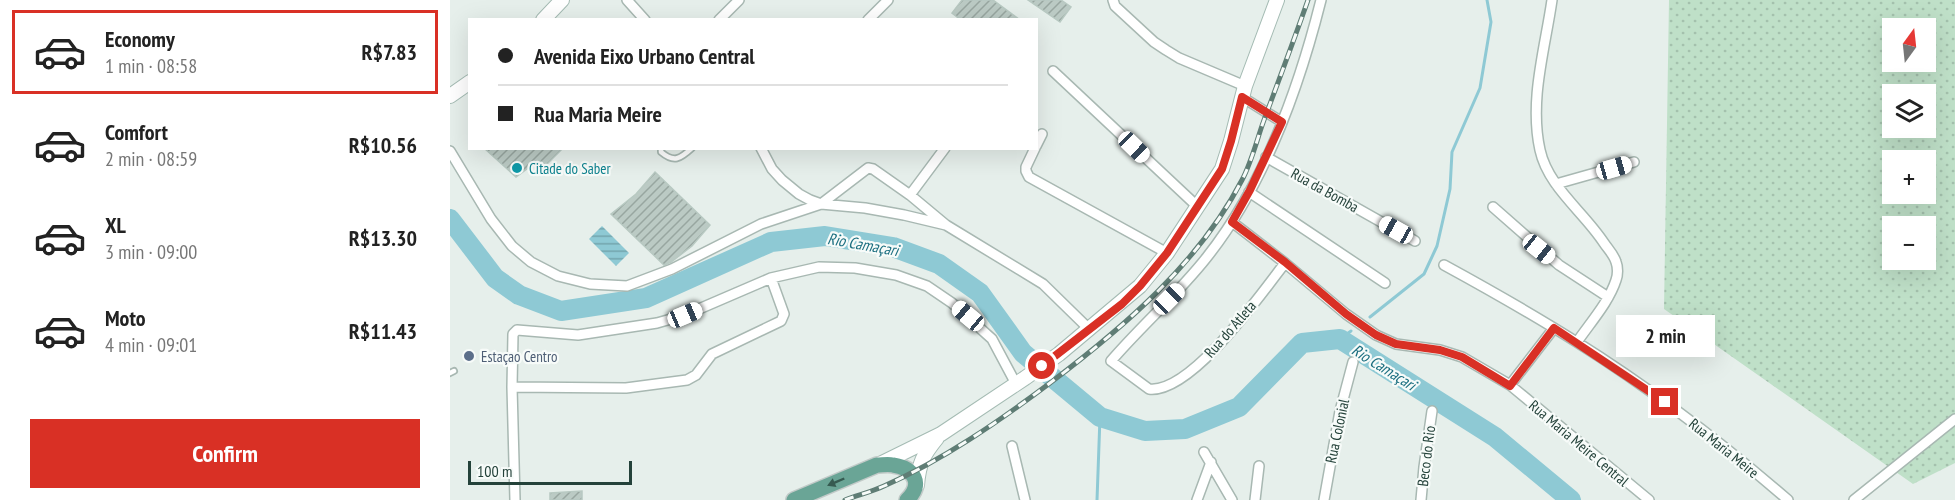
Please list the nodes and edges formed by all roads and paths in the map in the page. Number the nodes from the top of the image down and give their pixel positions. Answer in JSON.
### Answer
{"nodes":[{"id":1,"x":562,"y":0,"type":"edge"},
{"id":2,"x":627,"y":0,"type":"edge"},
{"id":3,"x":738,"y":0,"type":"edge"},
{"id":4,"x":888,"y":0,"type":"edge"},
{"id":5,"x":1113,"y":0,"type":"edge"},
{"id":6,"x":1277,"y":0,"type":"edge"},
{"id":7,"x":1321,"y":0,"type":"edge"},
{"id":8,"x":1552,"y":0,"type":"edge"},
{"id":9,"x":545,"y":18,"type":"edge"},
{"id":10,"x":643,"y":18,"type":"edge"},
{"id":11,"x":721,"y":18,"type":"edge"},
{"id":12,"x":870,"y":18,"type":"edge"},
{"id":13,"x":1053,"y":71,"type":"dead end"},
{"id":14,"x":468,"y":83,"type":"edge"},
{"id":15,"x":1243,"y":91,"type":"junction"},
{"id":16,"x":450,"y":96,"type":"edge"},
{"id":17,"x":1282,"y":122,"type":"junction"},
{"id":18,"x":1042,"y":134,"type":"dead end"},
{"id":19,"x":1038,"y":143,"type":"edge"},
{"id":20,"x":661,"y":150,"type":"edge"},
{"id":21,"x":690,"y":150,"type":"edge"},
{"id":22,"x":762,"y":150,"type":"edge"},
{"id":23,"x":944,"y":150,"type":"edge"},
{"id":24,"x":1034,"y":150,"type":"edge"},
{"id":25,"x":450,"y":152,"type":"edge"},
{"id":26,"x":1266,"y":157,"type":"junction"},
{"id":27,"x":1634,"y":162,"type":"dead end"},
{"id":28,"x":1556,"y":184,"type":"junction"},
{"id":29,"x":1249,"y":192,"type":"junction"},
{"id":30,"x":910,"y":195,"type":"junction"},
{"id":31,"x":821,"y":204,"type":"junction"},
{"id":32,"x":1198,"y":207,"type":"junction"},
{"id":33,"x":1493,"y":207,"type":"dead end"},
{"id":34,"x":1232,"y":222,"type":"junction"},
{"id":35,"x":946,"y":225,"type":"junction"},
{"id":36,"x":1415,"y":241,"type":"dead end"},
{"id":37,"x":1167,"y":253,"type":"junction"},
{"id":38,"x":1285,"y":262,"type":"junction"},
{"id":39,"x":1444,"y":265,"type":"dead end"},
{"id":40,"x":771,"y":278,"type":"junction"},
{"id":41,"x":1385,"y":283,"type":"dead end"},
{"id":42,"x":1608,"y":297,"type":"junction"},
{"id":43,"x":1554,"y":328,"type":"junction"},
{"id":44,"x":1089,"y":329,"type":"junction"},
{"id":45,"x":1577,"y":342,"type":"junction"},
{"id":46,"x":1353,"y":362,"type":"dead end"},
{"id":47,"x":1021,"y":381,"type":"junction"},
{"id":48,"x":1510,"y":386,"type":"junction"},
{"id":49,"x":512,"y":387,"type":"junction"},
{"id":50,"x":1432,"y":411,"type":"dead end"},
{"id":51,"x":1955,"y":419,"type":"edge"},
{"id":52,"x":941,"y":434,"type":"junction"},
{"id":53,"x":1012,"y":447,"type":"dead end"},
{"id":54,"x":1204,"y":452,"type":"dead end"},
{"id":55,"x":1211,"y":462,"type":"junction"},
{"id":56,"x":878,"y":465,"type":"junction"},
{"id":57,"x":1259,"y":466,"type":"dead end"},
{"id":58,"x":913,"y":495,"type":"edge"},
{"id":59,"x":515,"y":500,"type":"edge"},
{"id":60,"x":794,"y":500,"type":"edge"},
{"id":61,"x":1025,"y":500,"type":"edge"},
{"id":62,"x":1197,"y":500,"type":"edge"},
{"id":63,"x":1232,"y":500,"type":"edge"},
{"id":64,"x":1255,"y":500,"type":"edge"},
{"id":65,"x":1324,"y":500,"type":"edge"},
{"id":66,"x":1421,"y":500,"type":"edge"},
{"id":67,"x":1649,"y":500,"type":"edge"},
{"id":68,"x":1788,"y":500,"type":"edge"},
{"id":69,"x":1854,"y":500,"type":"edge"}],
"edges":[{"from":1,"to":9,"type":"street"},
{"from":2,"to":10,"type":"street"},
{"from":3,"to":11,"type":"street"},
{"from":4,"to":12,"type":"street"},
{"from":5,"to":15,"type":"street"},
{"from":6,"to":15,"type":"street"},
{"from":7,"to":17,"type":"street"},
{"from":8,"to":28,"type":"street"},
{"from":13,"to":32,"type":"street"},
{"from":14,"to":16,"type":"street"},
{"from":15,"to":17,"type":"street"},
{"from":15,"to":32,"type":"street"},
{"from":17,"to":26,"type":"street"},
{"from":18,"to":19,"type":"street"},
{"from":20,"to":21,"type":"lane"},
{"from":22,"to":31,"type":"street"},
{"from":23,"to":30,"type":"street"},
{"from":24,"to":37,"type":"street"},
{"from":25,"to":31,"type":"street"},
{"from":26,"to":29,"type":"street"},
{"from":26,"to":36,"type":"street","name":"Rua da Bomba"},
{"from":27,"to":28,"type":"street"},
{"from":28,"to":42,"type":"street"},
{"from":29,"to":34,"type":"street"},
{"from":29,"to":41,"type":"street"},
{"from":30,"to":31,"type":"street"},
{"from":30,"to":35,"type":"street"},
{"from":31,"to":35,"type":"street"},
{"from":32,"to":37,"type":"street"},
{"from":33,"to":42,"type":"street"},
{"from":34,"to":38,"type":"street"},
{"from":34,"to":38,"type":"street","name":"Rua do Atleta"},
{"from":35,"to":44,"type":"street"},
{"from":37,"to":44,"type":"street"},
{"from":38,"to":48,"type":"street","name":"Rua Maria Meire Central"},
{"from":39,"to":43,"type":"street","name":"Rua Maria Meire"},
{"from":40,"to":47,"type":"street"},
{"from":40,"to":49,"type":"street"},
{"from":40,"to":49,"type":"street"},
{"from":42,"to":45,"type":"street"},
{"from":43,"to":45,"type":"street","name":"Rua Maria Meire"},
{"from":43,"to":48,"type":"street"},
{"from":44,"to":47,"type":"street"},
{"from":45,"to":68,"type":"street","name":"Rua Maria Meire"},
{"from":46,"to":65,"type":"street","name":"Rua Colonial"},
{"from":47,"to":52,"type":"street"},
{"from":48,"to":67,"type":"street","name":"Rua Maria Meire Central"},
{"from":49,"to":59,"type":"street"},
{"from":50,"to":66,"type":"street","name":"Beco do Rio"},
{"from":51,"to":69,"type":"street"},
{"from":52,"to":56,"type":"street"},
{"from":52,"to":58,"type":"street"},
{"from":53,"to":61,"type":"street"},
{"from":54,"to":55,"type":"street"},
{"from":55,"to":62,"type":"street"},
{"from":55,"to":63,"type":"street"},
{"from":56,"to":58,"type":"main road"},
{"from":56,"to":60,"type":"main road","one_way":true},
{"from":57,"to":64,"type":"street"}]}
